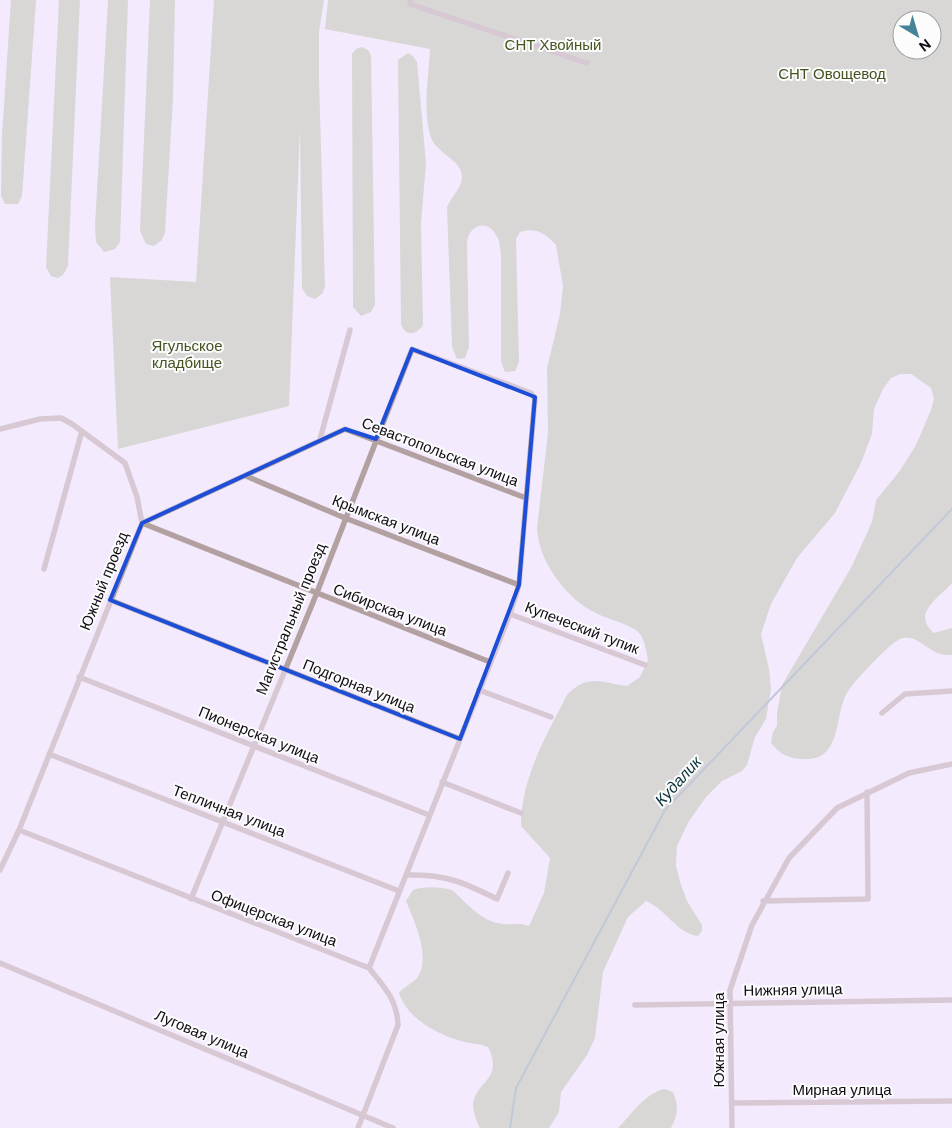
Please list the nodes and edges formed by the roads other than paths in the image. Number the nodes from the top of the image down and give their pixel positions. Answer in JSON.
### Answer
{"nodes":[{"id":1,"x":411,"y":0,"type":"edge"},
{"id":2,"x":587,"y":63,"type":"dead end"},
{"id":3,"x":350,"y":330,"type":"dead end"},
{"id":4,"x":0,"y":429,"type":"edge"},
{"id":5,"x":345,"y":429,"type":"joint"},
{"id":6,"x":82,"y":431,"type":"junction"},
{"id":7,"x":320,"y":439,"type":"junction"},
{"id":8,"x":376,"y":439,"type":"junction"},
{"id":9,"x":246,"y":476,"type":"junction"},
{"id":10,"x":526,"y":498,"type":"junction"},
{"id":11,"x":345,"y":518,"type":"junction"},
{"id":12,"x":142,"y":524,"type":"junction"},
{"id":13,"x":44,"y":569,"type":"dead end"},
{"id":14,"x":519,"y":585,"type":"junction"},
{"id":15,"x":316,"y":595,"type":"junction"},
{"id":16,"x":110,"y":600,"type":"junction"},
{"id":17,"x":510,"y":614,"type":"junction"},
{"id":18,"x":490,"y":662,"type":"junction"},
{"id":19,"x":645,"y":665,"type":"dead end"},
{"id":20,"x":284,"y":669,"type":"junction"},
{"id":21,"x":79,"y":677,"type":"junction"},
{"id":22,"x":479,"y":690,"type":"junction"},
{"id":23,"x":952,"y":691,"type":"edge"},
{"id":24,"x":882,"y":713,"type":"dead end"},
{"id":25,"x":551,"y":717,"type":"dead end"},
{"id":26,"x":460,"y":739,"type":"junction"},
{"id":27,"x":253,"y":746,"type":"junction"},
{"id":28,"x":49,"y":754,"type":"junction"},
{"id":29,"x":952,"y":764,"type":"edge"},
{"id":30,"x":442,"y":782,"type":"junction"},
{"id":31,"x":867,"y":792,"type":"junction"},
{"id":32,"x":521,"y":813,"type":"dead end"},
{"id":33,"x":429,"y":815,"type":"junction"},
{"id":34,"x":222,"y":823,"type":"junction"},
{"id":35,"x":20,"y":830,"type":"junction"},
{"id":36,"x":0,"y":870,"type":"edge"},
{"id":37,"x":508,"y":873,"type":"dead end"},
{"id":38,"x":406,"y":876,"type":"junction"},
{"id":39,"x":399,"y":891,"type":"junction"},
{"id":40,"x":191,"y":899,"type":"junction"},
{"id":41,"x":764,"y":901,"type":"junction"},
{"id":42,"x":0,"y":963,"type":"edge"},
{"id":43,"x":368,"y":968,"type":"junction"},
{"id":44,"x":952,"y":1000,"type":"edge"},
{"id":45,"x":731,"y":1003,"type":"junction"},
{"id":46,"x":635,"y":1005,"type":"dead end"},
{"id":47,"x":952,"y":1101,"type":"edge"},
{"id":48,"x":732,"y":1103,"type":"junction"},
{"id":49,"x":363,"y":1115,"type":"junction"},
{"id":50,"x":358,"y":1128,"type":"edge"},
{"id":51,"x":393,"y":1128,"type":"edge"},
{"id":52,"x":732,"y":1128,"type":"edge"}],
"edges":[{"from":1,"to":2,"type":"street"},
{"from":3,"to":7,"type":"street"},
{"from":4,"to":6,"type":"street"},
{"from":5,"to":7,"type":"street","name":"Южный проезд"},
{"from":5,"to":8,"type":"street","name":"Севастопольская улица"},
{"from":6,"to":12,"type":"street"},
{"from":6,"to":13,"type":"street"},
{"from":7,"to":9,"type":"street","name":"Южный проезд"},
{"from":8,"to":10,"type":"street","name":"Севастопольская улица"},
{"from":8,"to":10,"type":"street","name":"Магистральный проезд"},
{"from":8,"to":11,"type":"street","name":"Магистральный проезд"},
{"from":9,"to":11,"type":"street","name":"Крымская улица"},
{"from":9,"to":12,"type":"street","name":"Южный проезд"},
{"from":10,"to":14,"type":"street"},
{"from":11,"to":14,"type":"street","name":"Крымская улица"},
{"from":11,"to":15,"type":"street","name":"Магистральный проезд"},
{"from":12,"to":15,"type":"street","name":"Сибирская улица"},
{"from":12,"to":16,"type":"street","name":"Южный проезд"},
{"from":14,"to":17,"type":"street"},
{"from":15,"to":18,"type":"street","name":"Сибирская улица"},
{"from":15,"to":20,"type":"street","name":"Магистральный проезд"},
{"from":16,"to":20,"type":"street","name":"Подгорная улица"},
{"from":16,"to":21,"type":"street","name":"Южный проезд"},
{"from":17,"to":18,"type":"street"},
{"from":17,"to":19,"type":"street","name":"Купеческий тупик"},
{"from":18,"to":22,"type":"street"},
{"from":20,"to":26,"type":"street","name":"Подгорная улица"},
{"from":20,"to":27,"type":"street","name":"Магистральный проезд"},
{"from":21,"to":27,"type":"street","name":"Пионерская улица"},
{"from":21,"to":28,"type":"street","name":"Южный проезд"},
{"from":22,"to":25,"type":"street"},
{"from":22,"to":26,"type":"street"},
{"from":23,"to":24,"type":"street"},
{"from":26,"to":30,"type":"street"},
{"from":27,"to":33,"type":"street","name":"Пионерская улица"},
{"from":27,"to":34,"type":"street","name":"Магистральный проезд"},
{"from":28,"to":34,"type":"street","name":"Тепличная улица"},
{"from":28,"to":35,"type":"street","name":"Южный проезд"},
{"from":29,"to":31,"type":"street","name":"Южная улица"},
{"from":30,"to":32,"type":"street"},
{"from":30,"to":33,"type":"street"},
{"from":31,"to":41,"type":"street","name":"Южная улица"},
{"from":31,"to":41,"type":"street"},
{"from":33,"to":38,"type":"street"},
{"from":34,"to":39,"type":"street","name":"Тепличная улица"},
{"from":34,"to":40,"type":"street","name":"Магистральный проезд"},
{"from":35,"to":36,"type":"street","name":"Южный проезд"},
{"from":35,"to":40,"type":"street","name":"Офицерская улица"},
{"from":37,"to":38,"type":"street"},
{"from":38,"to":39,"type":"street"},
{"from":39,"to":43,"type":"street"},
{"from":40,"to":43,"type":"street","name":"Офицерская улица"},
{"from":41,"to":45,"type":"street","name":"Южная улица"},
{"from":42,"to":49,"type":"street","name":"Луговая улица"},
{"from":43,"to":49,"type":"street"},
{"from":44,"to":45,"type":"street","name":"Нижняя улица"},
{"from":45,"to":46,"type":"street","name":"Нижняя улица"},
{"from":45,"to":48,"type":"street","name":"Южная улица"},
{"from":47,"to":48,"type":"street","name":"Мирная улица"},
{"from":48,"to":52,"type":"street","name":"Южная улица"},
{"from":49,"to":50,"type":"street"},
{"from":49,"to":51,"type":"street","name":"Луговая улица"}]}
